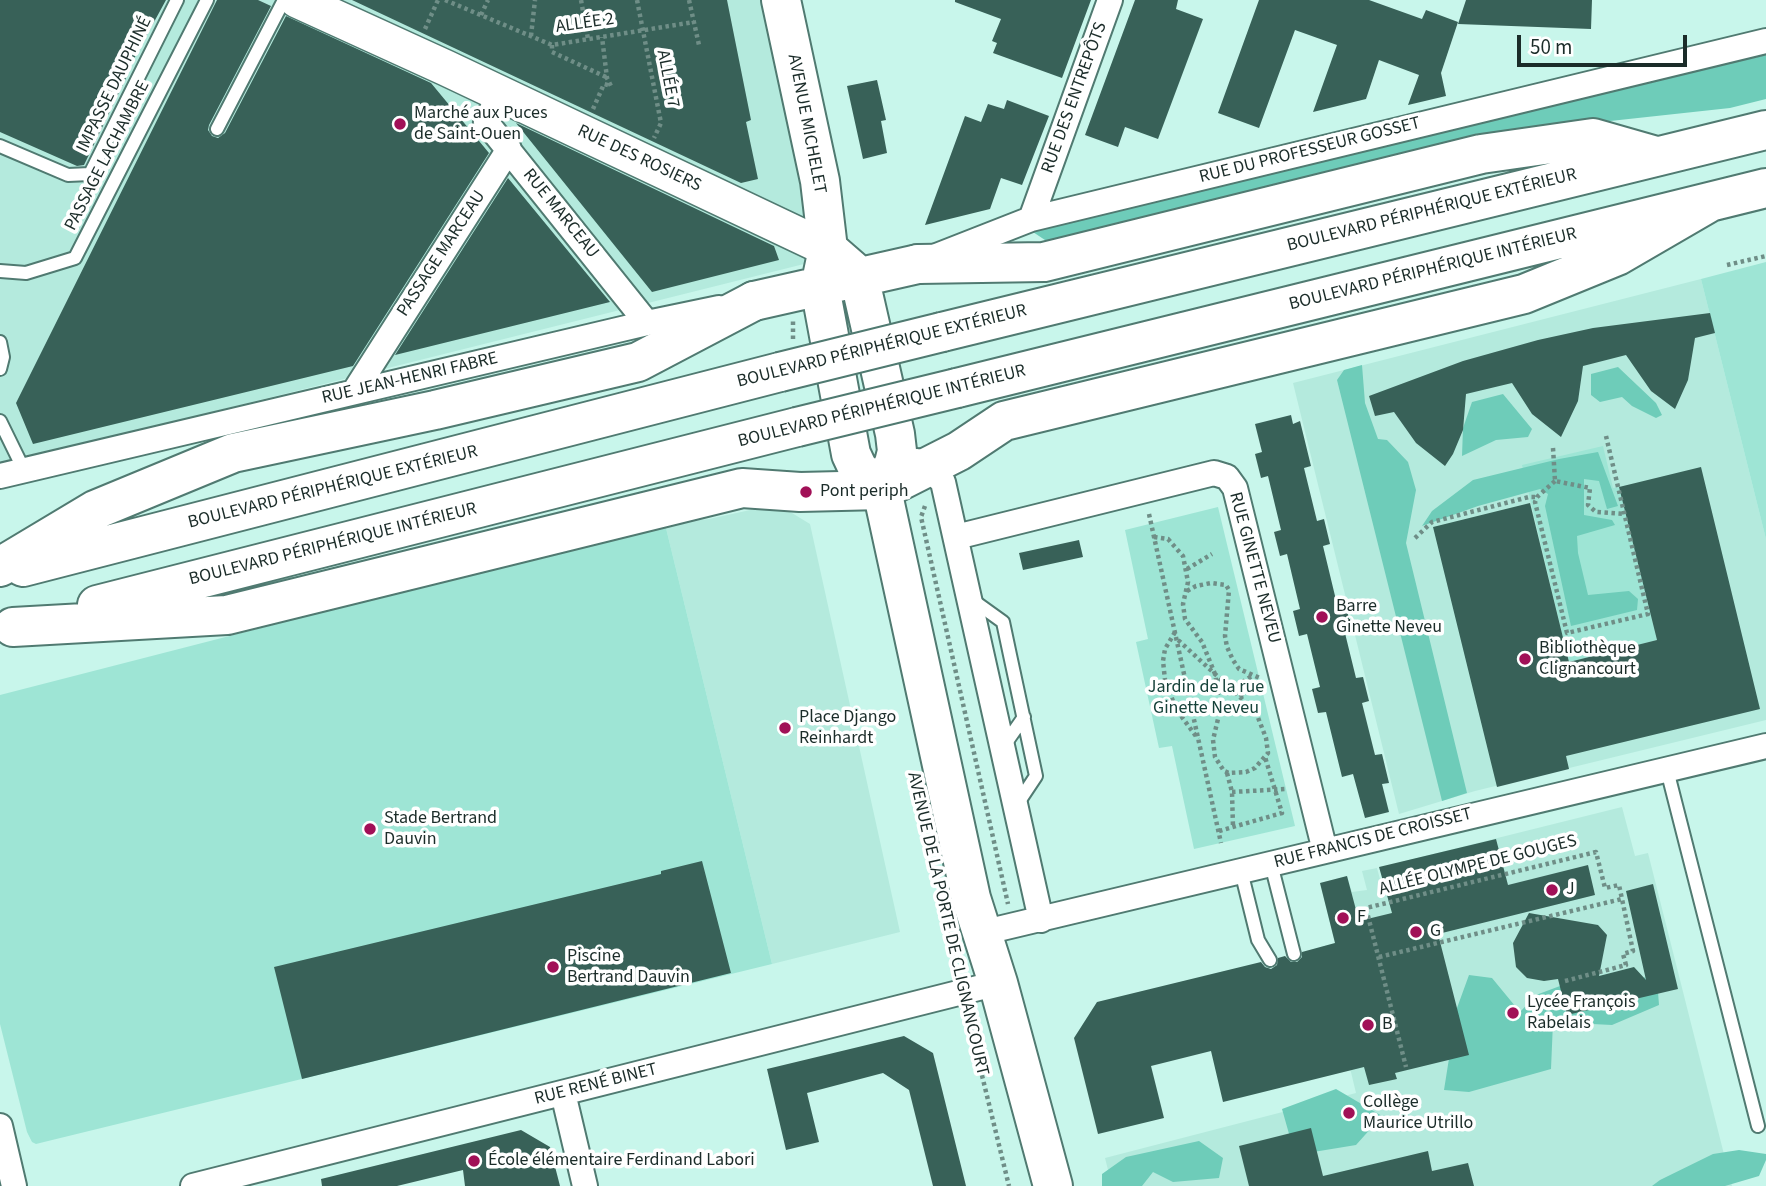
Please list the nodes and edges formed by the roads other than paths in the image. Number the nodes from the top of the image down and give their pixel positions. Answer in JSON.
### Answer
{"nodes":[{"id":1,"x":177,"y":0,"type":"edge"},
{"id":2,"x":207,"y":0,"type":"edge"},
{"id":3,"x":284,"y":0,"type":"edge"},
{"id":4,"x":297,"y":0,"type":"edge"},
{"id":5,"x":781,"y":0,"type":"edge"},
{"id":6,"x":1110,"y":0,"type":"edge"},
{"id":7,"x":1766,"y":41,"type":"edge"},
{"id":8,"x":500,"y":93,"type":"junction"},
{"id":9,"x":217,"y":129,"type":"dead end"},
{"id":10,"x":1766,"y":130,"type":"edge"},
{"id":11,"x":0,"y":146,"type":"edge"},
{"id":12,"x":509,"y":149,"type":"junction"},
{"id":13,"x":1658,"y":156,"type":"junction"},
{"id":14,"x":1766,"y":188,"type":"edge"},
{"id":15,"x":1710,"y":202,"type":"junction"},
{"id":16,"x":1035,"y":208,"type":"junction"},
{"id":17,"x":828,"y":249,"type":"junction"},
{"id":18,"x":918,"y":264,"type":"junction"},
{"id":19,"x":0,"y":271,"type":"edge"},
{"id":20,"x":859,"y":276,"type":"junction"},
{"id":21,"x":808,"y":290,"type":"junction"},
{"id":22,"x":754,"y":301,"type":"junction"},
{"id":23,"x":647,"y":323,"type":"junction"},
{"id":24,"x":0,"y":342,"type":"edge"},
{"id":25,"x":0,"y":369,"type":"edge"},
{"id":26,"x":354,"y":392,"type":"junction"},
{"id":27,"x":0,"y":421,"type":"edge"},
{"id":28,"x":912,"y":459,"type":"junction"},
{"id":29,"x":12,"y":473,"type":"edge"},
{"id":30,"x":882,"y":490,"type":"junction"},
{"id":31,"x":956,"y":537,"type":"junction"},
{"id":32,"x":0,"y":567,"type":"edge"},
{"id":33,"x":0,"y":573,"type":"edge"},
{"id":34,"x":969,"y":598,"type":"junction"},
{"id":35,"x":7,"y":628,"type":"edge"},
{"id":36,"x":1024,"y":717,"type":"junction"},
{"id":37,"x":1030,"y":745,"type":"junction"},
{"id":38,"x":1766,"y":746,"type":"edge"},
{"id":39,"x":1005,"y":759,"type":"junction"},
{"id":40,"x":1667,"y":770,"type":"junction"},
{"id":41,"x":1016,"y":807,"type":"junction"},
{"id":42,"x":1325,"y":850,"type":"junction"},
{"id":43,"x":1271,"y":864,"type":"junction"},
{"id":44,"x":1241,"y":871,"type":"junction"},
{"id":45,"x":1041,"y":920,"type":"junction"},
{"id":46,"x":981,"y":933,"type":"junction"},
{"id":47,"x":1294,"y":954,"type":"dead end"},
{"id":48,"x":1270,"y":960,"type":"dead end"},
{"id":49,"x":980,"y":988,"type":"junction"},
{"id":50,"x":563,"y":1093,"type":"junction"},
{"id":51,"x":0,"y":1126,"type":"edge"},
{"id":52,"x":1758,"y":1126,"type":"dead end"},
{"id":53,"x":14,"y":1186,"type":"edge"},
{"id":54,"x":193,"y":1186,"type":"edge"},
{"id":55,"x":585,"y":1186,"type":"edge"},
{"id":56,"x":1053,"y":1186,"type":"edge"}],
"edges":[{"from":1,"to":11,"type":"lane","name":"IMPASSE DAUPHINÉ"},
{"from":2,"to":19,"type":"lane","name":"PASSAGE LACHAMBRE"},
{"from":3,"to":9,"type":"lane"},
{"from":4,"to":8,"type":"street","name":"RUE DES ROSIERS"},
{"from":5,"to":17,"type":"main road","name":"AVENUE MICHELET"},
{"from":6,"to":16,"type":"street","name":"RUE DES ENTREPÔTS"},
{"from":7,"to":16,"type":"street","name":"RUE DU PROFESSEUR GOSSET"},
{"from":8,"to":12,"type":"street","name":"RUE MARCEAU"},
{"from":8,"to":17,"type":"street","name":"RUE DES ROSIERS"},
{"from":10,"to":13,"type":"main road","name":"BOULEVARD PÉRIPHÉRIQUE EXTÉRIEUR"},
{"from":12,"to":23,"type":"street","name":"RUE MARCEAU"},
{"from":12,"to":26,"type":"street","name":"PASSAGE MARCEAU"},
{"from":13,"to":18,"type":"main road"},
{"from":13,"to":33,"type":"main road","name":"BOULEVARD PÉRIPHÉRIQUE EXTÉRIEUR","bridge":true},
{"from":14,"to":15,"type":"main road","name":"BOULEVARD PÉRIPHÉRIQUE INTÉRIEUR"},
{"from":15,"to":28,"type":"main road"},
{"from":15,"to":35,"type":"main road","name":"BOULEVARD PÉRIPHÉRIQUE INTÉRIEUR","bridge":true},
{"from":16,"to":18,"type":"street","name":"RUE DU PROFESSEUR GOSSET"},
{"from":17,"to":20,"type":"main road"},
{"from":17,"to":21,"type":"main road"},
{"from":18,"to":20,"type":"main road","name":"RUE DU PROFESSEUR GOSSET"},
{"from":20,"to":21,"type":"main road","name":"RUE DU PROFESSEUR GOSSET"},
{"from":20,"to":28,"type":"main road"},
{"from":21,"to":22,"type":"main road","name":"RUE JEAN-HENRI FABRE"},
{"from":21,"to":30,"type":"main road"},
{"from":22,"to":23,"type":"street","name":"RUE JEAN-HENRI FABRE"},
{"from":22,"to":32,"type":"main road"},
{"from":23,"to":26,"type":"street","name":"RUE JEAN-HENRI FABRE"},
{"from":24,"to":25,"type":"lane"},
{"from":26,"to":29,"type":"street","name":"RUE JEAN-HENRI FABRE"},
{"from":27,"to":29,"type":"lane"},
{"from":28,"to":30,"type":"main road"},
{"from":28,"to":31,"type":"street"},
{"from":30,"to":35,"type":"main road"},
{"from":30,"to":46,"type":"main road","name":"AVENUE DE LA PORTE DE CLIGNANCOURT"},
{"from":31,"to":34,"type":"street"},
{"from":31,"to":42,"type":"street","name":"RUE GINETTE NEVEU"},
{"from":34,"to":36,"type":"lane"},
{"from":34,"to":39,"type":"street"},
{"from":36,"to":37,"type":"lane"},
{"from":36,"to":39,"type":"lane"},
{"from":37,"to":39,"type":"lane"},
{"from":37,"to":41,"type":"lane"},
{"from":38,"to":40,"type":"street","name":"RUE FRANCIS DE CROISSET"},
{"from":39,"to":41,"type":"street"},
{"from":40,"to":42,"type":"street","name":"RUE FRANCIS DE CROISSET"},
{"from":40,"to":52,"type":"lane"},
{"from":41,"to":45,"type":"street"},
{"from":42,"to":43,"type":"street","name":"RUE FRANCIS DE CROISSET"},
{"from":43,"to":44,"type":"street","name":"RUE FRANCIS DE CROISSET"},
{"from":43,"to":47,"type":"lane"},
{"from":44,"to":45,"type":"street","name":"RUE FRANCIS DE CROISSET"},
{"from":44,"to":48,"type":"lane"},
{"from":45,"to":46,"type":"street","name":"RUE FRANCIS DE CROISSET"},
{"from":46,"to":49,"type":"main road","name":"AVENUE DE LA PORTE DE CLIGNANCOURT"},
{"from":49,"to":50,"type":"street","name":"RUE RENÉ BINET"},
{"from":49,"to":56,"type":"main road","name":"AVENUE DE LA PORTE DE CLIGNANCOURT"},
{"from":50,"to":54,"type":"street","name":"RUE RENÉ BINET"},
{"from":50,"to":55,"type":"street"},
{"from":51,"to":53,"type":"street"}]}
